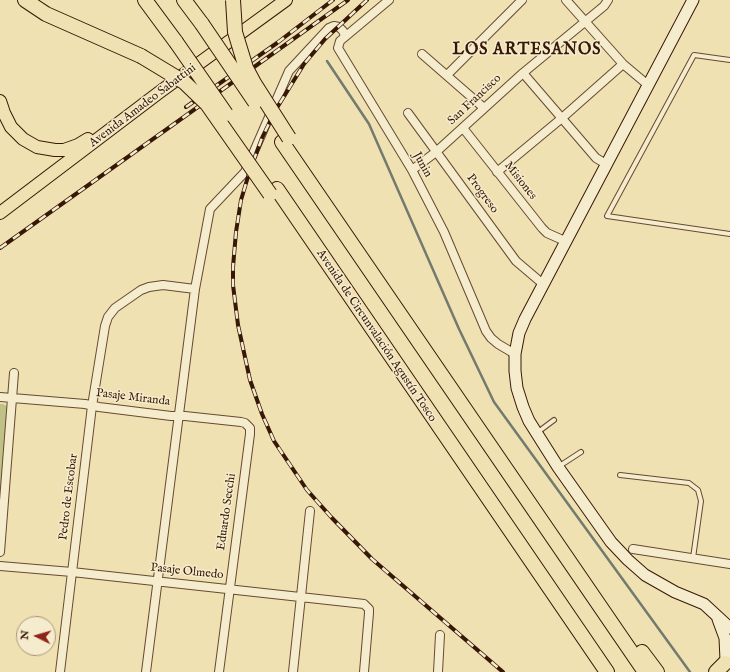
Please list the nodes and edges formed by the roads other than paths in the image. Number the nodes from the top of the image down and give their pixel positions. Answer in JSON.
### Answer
{"nodes":[{"id":1,"x":25,"y":0,"type":"edge"},
{"id":2,"x":145,"y":0,"type":"edge"},
{"id":3,"x":184,"y":0,"type":"edge"},
{"id":4,"x":233,"y":0,"type":"edge"},
{"id":5,"x":278,"y":0,"type":"edge"},
{"id":6,"x":286,"y":0,"type":"edge"},
{"id":7,"x":389,"y":0,"type":"edge"},
{"id":8,"x":522,"y":0,"type":"edge"},
{"id":9,"x":566,"y":0,"type":"edge"},
{"id":10,"x":608,"y":0,"type":"edge"},
{"id":11,"x":693,"y":0,"type":"edge"},
{"id":12,"x":585,"y":22,"type":"junction"},
{"id":13,"x":245,"y":30,"type":"junction"},
{"id":14,"x":345,"y":36,"type":"junction"},
{"id":15,"x":227,"y":42,"type":"junction"},
{"id":16,"x":422,"y":54,"type":"dead end"},
{"id":17,"x":730,"y":60,"type":"edge"},
{"id":18,"x":622,"y":64,"type":"junction"},
{"id":19,"x":523,"y":73,"type":"junction"},
{"id":20,"x":447,"y":75,"type":"junction"},
{"id":21,"x":648,"y":85,"type":"junction"},
{"id":22,"x":0,"y":101,"type":"edge"},
{"id":23,"x":484,"y":108,"type":"junction"},
{"id":24,"x":408,"y":113,"type":"dead end"},
{"id":25,"x":562,"y":118,"type":"junction"},
{"id":26,"x":463,"y":128,"type":"junction"},
{"id":27,"x":285,"y":140,"type":"junction"},
{"id":28,"x":436,"y":152,"type":"junction"},
{"id":29,"x":606,"y":164,"type":"junction"},
{"id":30,"x":412,"y":170,"type":"junction"},
{"id":31,"x":497,"y":172,"type":"junction"},
{"id":32,"x":273,"y":192,"type":"junction"},
{"id":33,"x":0,"y":213,"type":"edge"},
{"id":34,"x":730,"y":234,"type":"edge"},
{"id":35,"x":565,"y":241,"type":"junction"},
{"id":36,"x":543,"y":284,"type":"junction"},
{"id":37,"x":195,"y":289,"type":"junction"},
{"id":38,"x":515,"y":354,"type":"junction"},
{"id":39,"x":14,"y":373,"type":"dead end"},
{"id":40,"x":0,"y":396,"type":"edge"},
{"id":41,"x":12,"y":397,"type":"junction"},
{"id":42,"x":92,"y":406,"type":"junction"},
{"id":43,"x":179,"y":415,"type":"junction"},
{"id":44,"x":469,"y":416,"type":"junction"},
{"id":45,"x":554,"y":420,"type":"dead end"},
{"id":46,"x":250,"y":428,"type":"joint"},
{"id":47,"x":536,"y":434,"type":"junction"},
{"id":48,"x":581,"y":452,"type":"dead end"},
{"id":49,"x":558,"y":467,"type":"junction"},
{"id":50,"x":620,"y":475,"type":"dead end"},
{"id":51,"x":310,"y":511,"type":"dead end"},
{"id":52,"x":633,"y":550,"type":"dead end"},
{"id":53,"x":0,"y":552,"type":"edge"},
{"id":54,"x":693,"y":559,"type":"junction"},
{"id":55,"x":730,"y":564,"type":"edge"},
{"id":56,"x":0,"y":566,"type":"edge"},
{"id":57,"x":72,"y":572,"type":"junction"},
{"id":58,"x":157,"y":581,"type":"junction"},
{"id":59,"x":229,"y":589,"type":"junction"},
{"id":60,"x":302,"y":597,"type":"junction"},
{"id":61,"x":717,"y":616,"type":"junction"},
{"id":62,"x":730,"y":628,"type":"edge"},
{"id":63,"x":440,"y":635,"type":"dead end"},
{"id":64,"x":724,"y":664,"type":"edge"},
{"id":65,"x":60,"y":672,"type":"edge"},
{"id":66,"x":146,"y":672,"type":"edge"},
{"id":67,"x":219,"y":672,"type":"edge"},
{"id":68,"x":293,"y":672,"type":"edge"},
{"id":69,"x":364,"y":672,"type":"edge"},
{"id":70,"x":438,"y":672,"type":"edge"},
{"id":71,"x":607,"y":672,"type":"edge"},
{"id":72,"x":644,"y":672,"type":"edge"},
{"id":73,"x":657,"y":672,"type":"edge"}],
"edges":[{"from":1,"to":32,"type":"highway","bridge":true},
{"from":2,"to":32,"type":"highway","name":"Avenida de Circunvalación Agustín Tosco","bridge":true},
{"from":3,"to":27,"type":"highway","bridge":true},
{"from":4,"to":27,"type":"highway","bridge":true},
{"from":5,"to":13,"type":"main road"},
{"from":6,"to":13,"type":"main road","name":"Avenida Amadeo Sabattini"},
{"from":7,"to":14,"type":"street"},
{"from":8,"to":20,"type":"street"},
{"from":9,"to":12,"type":"street"},
{"from":10,"to":12,"type":"street","name":"San Francisco"},
{"from":11,"to":21,"type":"main road"},
{"from":12,"to":18,"type":"street"},
{"from":12,"to":19,"type":"street","name":"San Francisco"},
{"from":13,"to":15,"type":"main road","name":"Avenida Amadeo Sabattini"},
{"from":14,"to":30,"type":"street","name":"Junin"},
{"from":14,"to":37,"type":"street"},
{"from":15,"to":22,"type":"main road"},
{"from":15,"to":33,"type":"main road","name":"Avenida Amadeo Sabattini"},
{"from":16,"to":20,"type":"street"},
{"from":17,"to":34,"type":"lane"},
{"from":18,"to":21,"type":"street"},
{"from":18,"to":25,"type":"street"},
{"from":19,"to":23,"type":"street","name":"San Francisco"},
{"from":19,"to":25,"type":"street"},
{"from":20,"to":23,"type":"street"},
{"from":21,"to":29,"type":"main road"},
{"from":23,"to":26,"type":"street","name":"San Francisco"},
{"from":24,"to":28,"type":"street","name":"Progreso"},
{"from":25,"to":29,"type":"street"},
{"from":25,"to":31,"type":"street"},
{"from":26,"to":28,"type":"street","name":"San Francisco"},
{"from":26,"to":31,"type":"street","name":"Misiones"},
{"from":27,"to":44,"type":"highway"},
{"from":28,"to":30,"type":"street","name":"San Francisco"},
{"from":28,"to":36,"type":"street","name":"Progreso"},
{"from":29,"to":35,"type":"main road"},
{"from":30,"to":38,"type":"street","name":"Junin"},
{"from":31,"to":35,"type":"street","name":"Misiones"},
{"from":32,"to":71,"type":"highway","name":"Avenida de Circunvalación Agustín Tosco"},
{"from":35,"to":36,"type":"main road"},
{"from":36,"to":38,"type":"main road"},
{"from":37,"to":42,"type":"street","name":"Pedro de Escobar"},
{"from":37,"to":43,"type":"street"},
{"from":38,"to":47,"type":"main road"},
{"from":39,"to":41,"type":"street"},
{"from":40,"to":41,"type":"street","name":"Pasaje Miranda"},
{"from":41,"to":42,"type":"street","name":"Pasaje Miranda"},
{"from":41,"to":53,"type":"street"},
{"from":42,"to":43,"type":"street","name":"Pasaje Miranda"},
{"from":42,"to":57,"type":"street","name":"Pedro de Escobar"},
{"from":43,"to":46,"type":"street","name":"Pasaje Miranda"},
{"from":43,"to":58,"type":"street"},
{"from":44,"to":72,"type":"highway"},
{"from":44,"to":73,"type":"highway"},
{"from":45,"to":47,"type":"lane"},
{"from":46,"to":59,"type":"street","name":"Eduardo Secchi"},
{"from":47,"to":49,"type":"main road"},
{"from":48,"to":49,"type":"lane"},
{"from":49,"to":61,"type":"main road"},
{"from":50,"to":54,"type":"lane"},
{"from":51,"to":60,"type":"street"},
{"from":52,"to":54,"type":"street"},
{"from":54,"to":55,"type":"street"},
{"from":56,"to":57,"type":"street","name":"Pasaje Olmedo"},
{"from":57,"to":58,"type":"street","name":"Pasaje Olmedo"},
{"from":57,"to":65,"type":"street","name":"Pedro de Escobar"},
{"from":58,"to":59,"type":"street","name":"Pasaje Olmedo"},
{"from":58,"to":66,"type":"street"},
{"from":59,"to":60,"type":"street","name":"Pasaje Olmedo"},
{"from":59,"to":67,"type":"street","name":"Eduardo Secchi"},
{"from":60,"to":68,"type":"street"},
{"from":60,"to":69,"type":"street","name":"Pasaje Olmedo"},
{"from":61,"to":62,"type":"main road"},
{"from":61,"to":64,"type":"main road"},
{"from":63,"to":70,"type":"street"}]}
